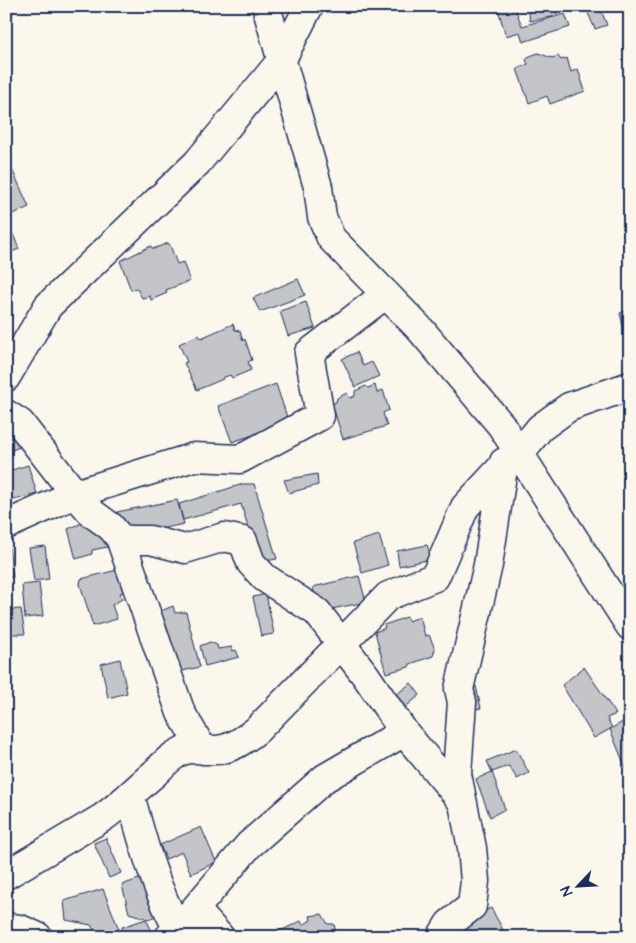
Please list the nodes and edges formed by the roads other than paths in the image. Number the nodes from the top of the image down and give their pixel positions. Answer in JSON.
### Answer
{"nodes":[{"id":1,"x":266,"y":6,"type":"edge"},
{"id":2,"x":309,"y":6,"type":"edge"},
{"id":3,"x":281,"y":61,"type":"junction"},
{"id":4,"x":386,"y":294,"type":"junction"},
{"id":5,"x":6,"y":377,"type":"edge"},
{"id":6,"x":630,"y":386,"type":"edge"},
{"id":7,"x":6,"y":414,"type":"edge"},
{"id":8,"x":511,"y":454,"type":"junction"},
{"id":9,"x":75,"y":494,"type":"junction"},
{"id":10,"x":6,"y":525,"type":"edge"},
{"id":11,"x":120,"y":538,"type":"junction"},
{"id":12,"x":630,"y":626,"type":"edge"},
{"id":13,"x":341,"y":643,"type":"junction"},
{"id":14,"x":404,"y":732,"type":"junction"},
{"id":15,"x":203,"y":750,"type":"junction"},
{"id":16,"x":130,"y":795,"type":"junction"},
{"id":17,"x":462,"y":801,"type":"junction"},
{"id":18,"x":6,"y":875,"type":"edge"},
{"id":19,"x":6,"y":928,"type":"edge"},
{"id":20,"x":440,"y":932,"type":"edge"},
{"id":21,"x":174,"y":933,"type":"edge"},
{"id":22,"x":38,"y":937,"type":"edge"},
{"id":23,"x":220,"y":937,"type":"edge"}],
"edges":[{"from":1,"to":3,"type":"street"},
{"from":2,"to":3,"type":"street"},
{"from":3,"to":4,"type":"street"},
{"from":3,"to":5,"type":"street"},
{"from":4,"to":8,"type":"street"},
{"from":4,"to":9,"type":"street"},
{"from":6,"to":8,"type":"street"},
{"from":7,"to":9,"type":"street"},
{"from":8,"to":12,"type":"street"},
{"from":8,"to":13,"type":"street"},
{"from":8,"to":17,"type":"street"},
{"from":9,"to":10,"type":"street"},
{"from":9,"to":11,"type":"street"},
{"from":11,"to":13,"type":"street"},
{"from":11,"to":15,"type":"street"},
{"from":13,"to":14,"type":"street"},
{"from":13,"to":15,"type":"street"},
{"from":14,"to":17,"type":"street"},
{"from":14,"to":21,"type":"street"},
{"from":15,"to":16,"type":"street"},
{"from":16,"to":18,"type":"street"},
{"from":16,"to":21,"type":"street"},
{"from":17,"to":20,"type":"street"},
{"from":19,"to":22,"type":"street"},
{"from":21,"to":23,"type":"street"}]}
